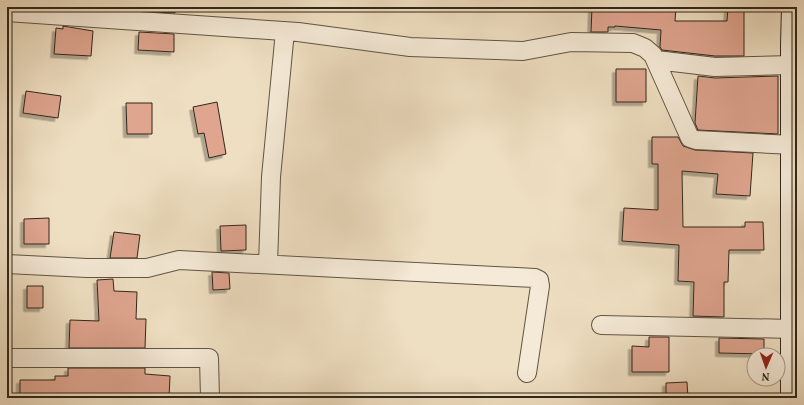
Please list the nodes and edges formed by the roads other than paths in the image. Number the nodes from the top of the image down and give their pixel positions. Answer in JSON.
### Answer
{"nodes":[{"id":1,"x":794,"y":7,"type":"edge"},
{"id":2,"x":31,"y":10,"type":"edge"},
{"id":3,"x":7,"y":12,"type":"edge"},
{"id":4,"x":285,"y":31,"type":"junction"},
{"id":5,"x":656,"y":60,"type":"junction"},
{"id":6,"x":792,"y":65,"type":"junction"},
{"id":7,"x":793,"y":145,"type":"junction"},
{"id":8,"x":7,"y":264,"type":"edge"},
{"id":9,"x":268,"y":264,"type":"junction"},
{"id":10,"x":795,"y":293,"type":"edge"},
{"id":11,"x":601,"y":325,"type":"dead end"},
{"id":12,"x":792,"y":329,"type":"junction"},
{"id":13,"x":7,"y":358,"type":"edge"},
{"id":14,"x":527,"y":373,"type":"dead end"},
{"id":15,"x":210,"y":398,"type":"edge"},
{"id":16,"x":792,"y":398,"type":"edge"}],
"edges":[{"from":1,"to":6,"type":"main road"},
{"from":2,"to":3,"type":"street"},
{"from":2,"to":4,"type":"street"},
{"from":4,"to":5,"type":"street"},
{"from":4,"to":9,"type":"street"},
{"from":5,"to":6,"type":"street"},
{"from":5,"to":7,"type":"street"},
{"from":6,"to":7,"type":"main road"},
{"from":7,"to":10,"type":"main road"},
{"from":8,"to":9,"type":"street"},
{"from":9,"to":14,"type":"street"},
{"from":10,"to":12,"type":"main road"},
{"from":11,"to":12,"type":"street"},
{"from":12,"to":16,"type":"main road"},
{"from":13,"to":15,"type":"street"}]}
